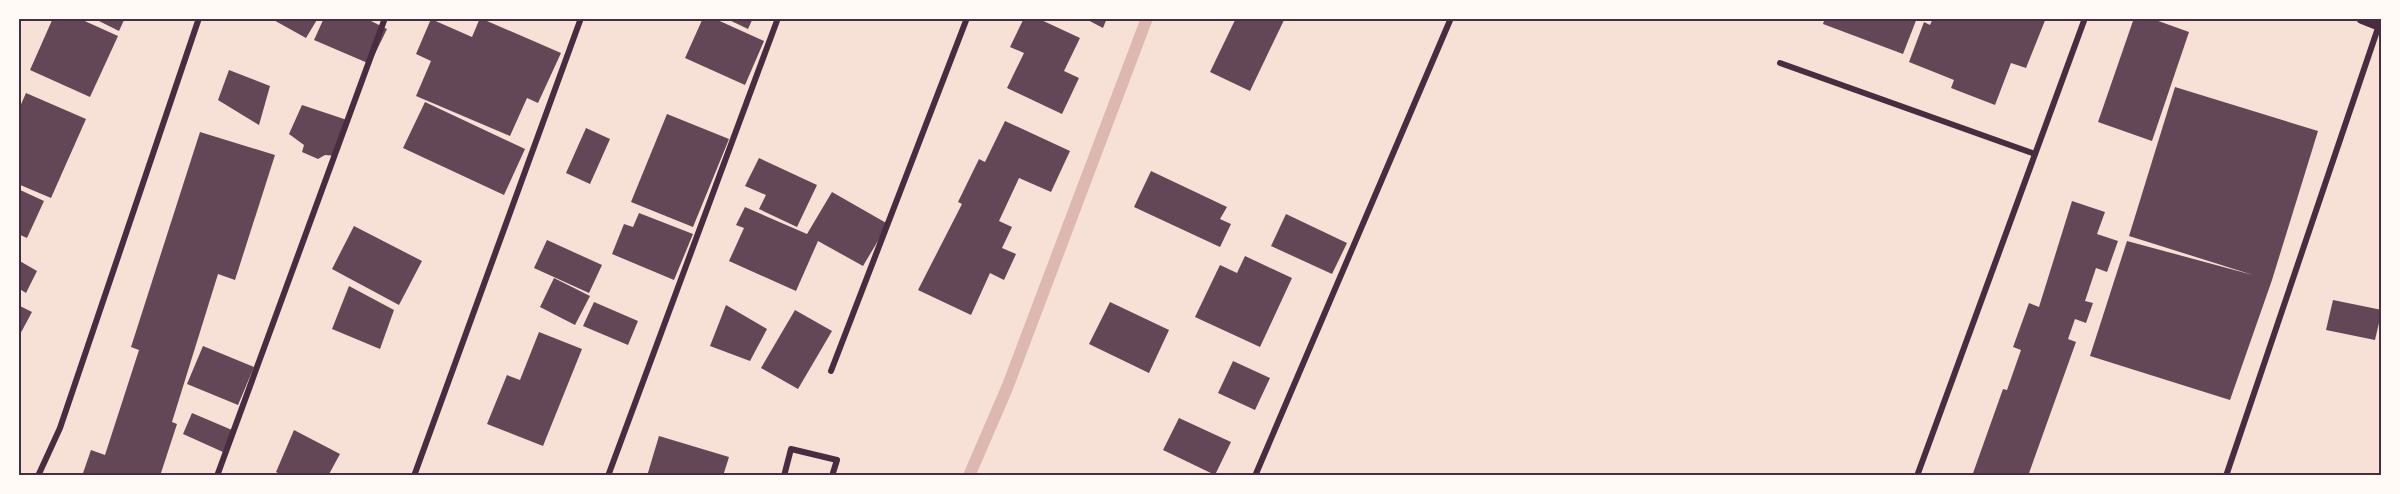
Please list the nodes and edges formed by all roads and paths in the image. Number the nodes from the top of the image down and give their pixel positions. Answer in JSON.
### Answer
{"nodes":[{"id":1,"x":199,"y":18,"type":"edge"},
{"id":2,"x":385,"y":18,"type":"edge"},
{"id":3,"x":581,"y":18,"type":"edge"},
{"id":4,"x":778,"y":18,"type":"edge"},
{"id":5,"x":968,"y":18,"type":"edge"},
{"id":6,"x":1450,"y":18,"type":"edge"},
{"id":7,"x":2085,"y":18,"type":"edge"},
{"id":8,"x":2362,"y":18,"type":"edge"},
{"id":9,"x":2380,"y":26,"type":"edge"},
{"id":10,"x":1780,"y":63,"type":"dead end"},
{"id":11,"x":2035,"y":154,"type":"junction"},
{"id":12,"x":831,"y":371,"type":"dead end"},
{"id":13,"x":39,"y":476,"type":"edge"},
{"id":14,"x":217,"y":476,"type":"edge"},
{"id":15,"x":414,"y":476,"type":"edge"},
{"id":16,"x":608,"y":476,"type":"edge"},
{"id":17,"x":784,"y":476,"type":"edge"},
{"id":18,"x":832,"y":476,"type":"edge"},
{"id":19,"x":1255,"y":476,"type":"edge"},
{"id":20,"x":1917,"y":476,"type":"edge"},
{"id":21,"x":2226,"y":476,"type":"edge"}],
"edges":[{"from":1,"to":13,"type":"street"},
{"from":2,"to":14,"type":"street"},
{"from":3,"to":15,"type":"street"},
{"from":4,"to":16,"type":"street"},
{"from":5,"to":12,"type":"street"},
{"from":6,"to":19,"type":"street"},
{"from":7,"to":11,"type":"street"},
{"from":8,"to":9,"type":"main road"},
{"from":9,"to":21,"type":"street"},
{"from":10,"to":11,"type":"street"},
{"from":11,"to":20,"type":"street"},
{"from":17,"to":18,"type":"street"}]}
